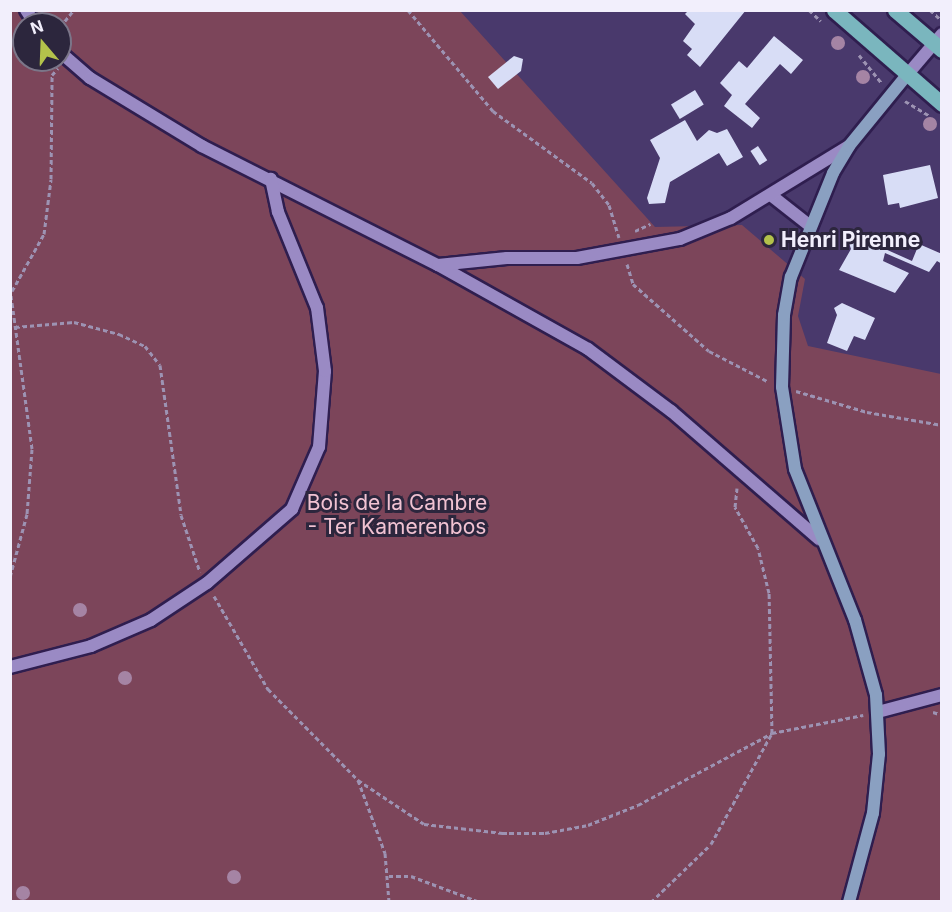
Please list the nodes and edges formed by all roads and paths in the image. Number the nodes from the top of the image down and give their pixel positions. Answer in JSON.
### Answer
{"nodes":[{"id":1,"x":809,"y":10,"type":"edge"},
{"id":2,"x":834,"y":10,"type":"edge"},
{"id":3,"x":895,"y":10,"type":"edge"},
{"id":4,"x":930,"y":10,"type":"edge"},
{"id":5,"x":942,"y":20,"type":"edge"},
{"id":6,"x":825,"y":24,"type":"dead end"},
{"id":7,"x":939,"y":43,"type":"edge"},
{"id":8,"x":856,"y":52,"type":"dead end"},
{"id":9,"x":72,"y":62,"type":"edge"},
{"id":10,"x":54,"y":72,"type":"edge"},
{"id":11,"x":908,"y":75,"type":"junction"},
{"id":12,"x":893,"y":92,"type":"junction"},
{"id":13,"x":942,"y":104,"type":"edge"},
{"id":14,"x":936,"y":120,"type":"dead end"},
{"id":15,"x":849,"y":146,"type":"junction"},
{"id":16,"x":271,"y":179,"type":"junction"},
{"id":17,"x":772,"y":196,"type":"junction"},
{"id":18,"x":809,"y":225,"type":"junction"},
{"id":19,"x":438,"y":265,"type":"junction"},
{"id":20,"x":11,"y":290,"type":"edge"},
{"id":21,"x":15,"y":327,"type":"junction"},
{"id":22,"x":747,"y":476,"type":"junction"},
{"id":23,"x":819,"y":539,"type":"junction"},
{"id":24,"x":10,"y":577,"type":"edge"},
{"id":25,"x":207,"y":584,"type":"junction"},
{"id":26,"x":10,"y":667,"type":"edge"},
{"id":27,"x":942,"y":695,"type":"edge"},
{"id":28,"x":878,"y":712,"type":"junction"},
{"id":29,"x":772,"y":733,"type":"junction"},
{"id":30,"x":358,"y":780,"type":"junction"},
{"id":31,"x":389,"y":876,"type":"junction"},
{"id":32,"x":389,"y":902,"type":"edge"},
{"id":33,"x":480,"y":902,"type":"edge"},
{"id":34,"x":651,"y":902,"type":"edge"},
{"id":35,"x":849,"y":902,"type":"edge"}],
"edges":[{"from":1,"to":6,"type":"path"},
{"from":2,"to":11,"type":"main road"},
{"from":3,"to":7,"type":"main road"},
{"from":4,"to":5,"type":"path"},
{"from":7,"to":11,"type":"street"},
{"from":8,"to":12,"type":"path"},
{"from":9,"to":16,"type":"street"},
{"from":10,"to":20,"type":"path"},
{"from":11,"to":12,"type":"street"},
{"from":11,"to":13,"type":"main road"},
{"from":12,"to":14,"type":"path"},
{"from":12,"to":15,"type":"street"},
{"from":15,"to":17,"type":"street"},
{"from":15,"to":18,"type":"street"},
{"from":16,"to":19,"type":"street"},
{"from":16,"to":25,"type":"street"},
{"from":17,"to":18,"type":"street"},
{"from":17,"to":19,"type":"street"},
{"from":18,"to":23,"type":"street"},
{"from":19,"to":22,"type":"street"},
{"from":20,"to":21,"type":"path"},
{"from":21,"to":24,"type":"path"},
{"from":21,"to":25,"type":"path"},
{"from":22,"to":23,"type":"street"},
{"from":22,"to":29,"type":"path"},
{"from":23,"to":28,"type":"street"},
{"from":25,"to":26,"type":"street"},
{"from":25,"to":30,"type":"path"},
{"from":27,"to":28,"type":"street"},
{"from":28,"to":29,"type":"path"},
{"from":28,"to":35,"type":"street"},
{"from":29,"to":30,"type":"path"},
{"from":29,"to":34,"type":"path"},
{"from":30,"to":31,"type":"path"},
{"from":31,"to":32,"type":"path"},
{"from":31,"to":33,"type":"path"}]}
